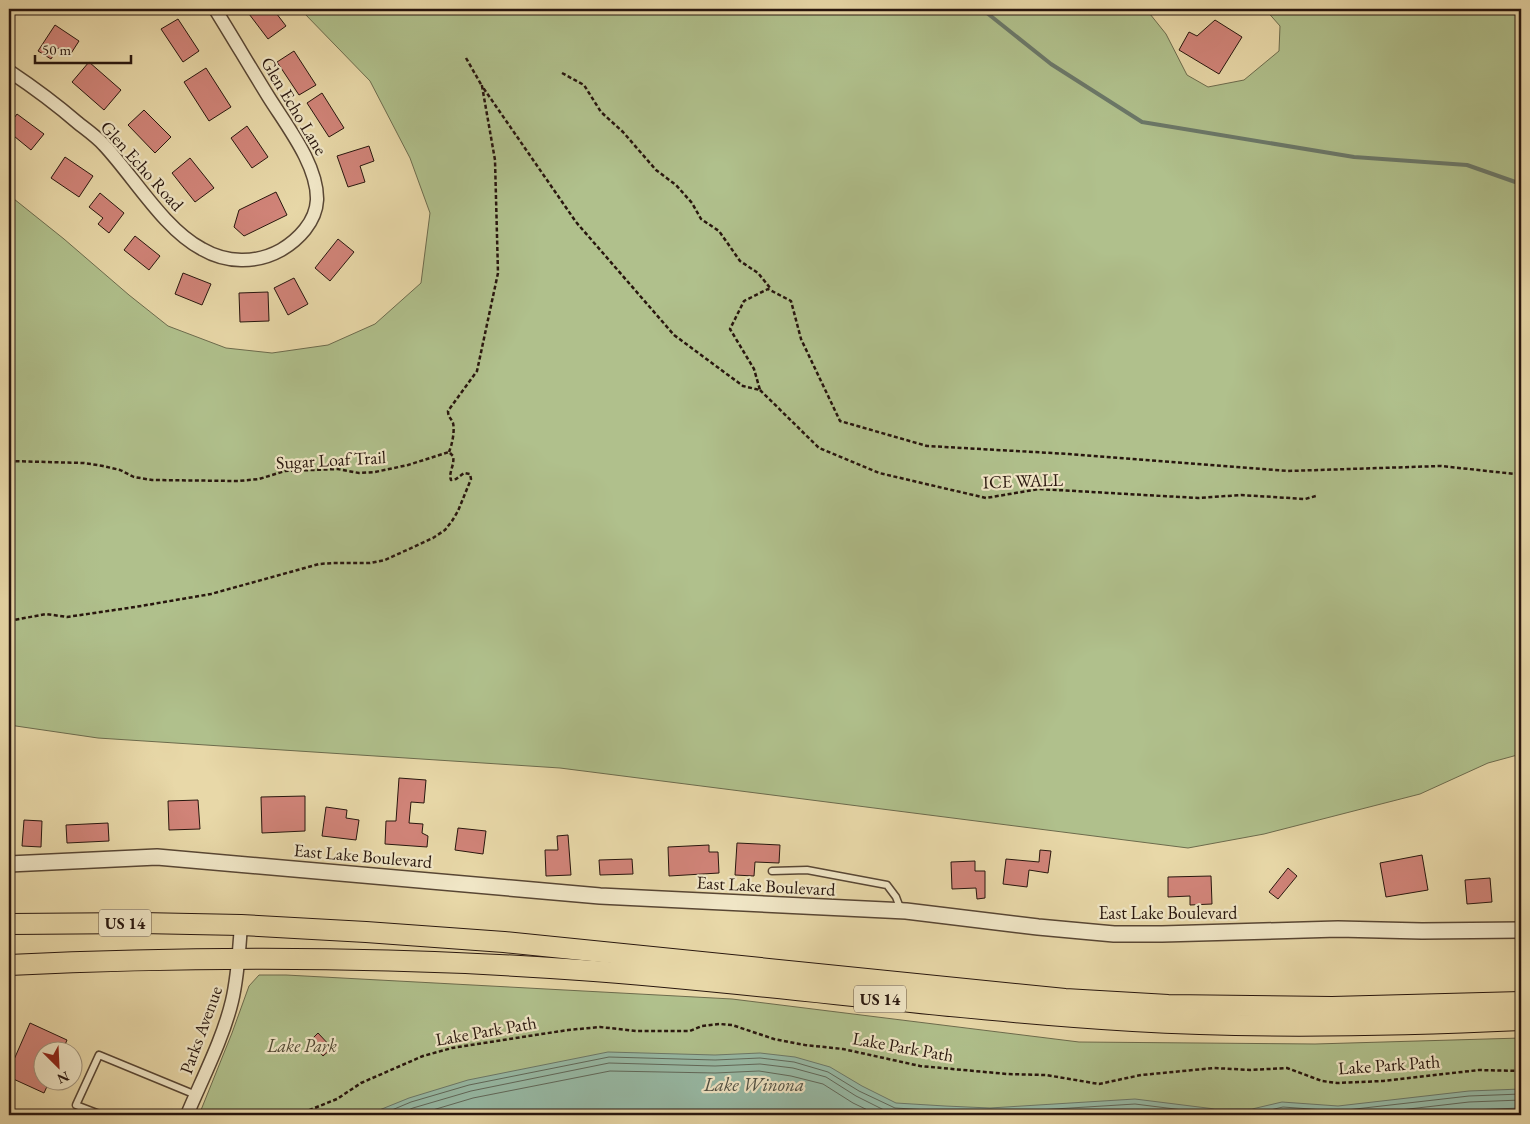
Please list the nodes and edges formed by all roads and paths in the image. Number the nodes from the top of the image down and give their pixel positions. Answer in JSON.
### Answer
{"nodes":[{"id":1,"x":215,"y":9,"type":"edge"},
{"id":2,"x":466,"y":58,"type":"dead end"},
{"id":3,"x":9,"y":71,"type":"edge"},
{"id":4,"x":562,"y":73,"type":"dead end"},
{"id":5,"x":482,"y":86,"type":"junction"},
{"id":6,"x":259,"y":259,"type":"joint"},
{"id":7,"x":772,"y":290,"type":"junction"},
{"id":8,"x":760,"y":390,"type":"junction"},
{"id":9,"x":450,"y":452,"type":"junction"},
{"id":10,"x":9,"y":461,"type":"edge"},
{"id":11,"x":1521,"y":471,"type":"edge"},
{"id":12,"x":1316,"y":496,"type":"dead end"},
{"id":13,"x":9,"y":621,"type":"edge"},
{"id":14,"x":9,"y":864,"type":"edge"},
{"id":15,"x":772,"y":871,"type":"dead end"},
{"id":16,"x":906,"y":911,"type":"junction"},
{"id":17,"x":9,"y":924,"type":"edge"},
{"id":18,"x":241,"y":925,"type":"junction"},
{"id":19,"x":1521,"y":930,"type":"edge"},
{"id":20,"x":239,"y":959,"type":"junction"},
{"id":21,"x":9,"y":965,"type":"edge"},
{"id":22,"x":1521,"y":1002,"type":"edge"},
{"id":23,"x":1521,"y":1020,"type":"edge"},
{"id":24,"x":1521,"y":1071,"type":"edge"},
{"id":25,"x":196,"y":1095,"type":"junction"},
{"id":26,"x":102,"y":1115,"type":"edge"},
{"id":27,"x":187,"y":1115,"type":"edge"},
{"id":28,"x":297,"y":1115,"type":"edge"}],
"edges":[{"from":1,"to":6,"type":"street","name":"Glen Echo Lane"},
{"from":2,"to":5,"type":"path"},
{"from":3,"to":6,"type":"street","name":"Glen Echo Road"},
{"from":4,"to":7,"type":"path"},
{"from":5,"to":8,"type":"path"},
{"from":5,"to":9,"type":"path"},
{"from":7,"to":8,"type":"path"},
{"from":7,"to":11,"type":"path"},
{"from":8,"to":12,"type":"path","name":"ICE WALL"},
{"from":9,"to":10,"type":"path","name":"Sugar Loaf Trail"},
{"from":9,"to":13,"type":"path"},
{"from":14,"to":16,"type":"street","name":"East Lake Boulevard"},
{"from":15,"to":16,"type":"lane"},
{"from":16,"to":19,"type":"street","name":"East Lake Boulevard"},
{"from":17,"to":18,"type":"highway","number":"US 14"},
{"from":18,"to":20,"type":"street","name":"Parks Avenue"},
{"from":18,"to":22,"type":"highway","number":"US 14"},
{"from":20,"to":21,"type":"highway","number":"US 14"},
{"from":20,"to":23,"type":"highway","number":"US 14"},
{"from":20,"to":25,"type":"street","name":"Parks Avenue"},
{"from":24,"to":28,"type":"path","name":"Lake Park Path"},
{"from":25,"to":26,"type":"lane"},
{"from":25,"to":27,"type":"street","name":"Parks Avenue"}]}
